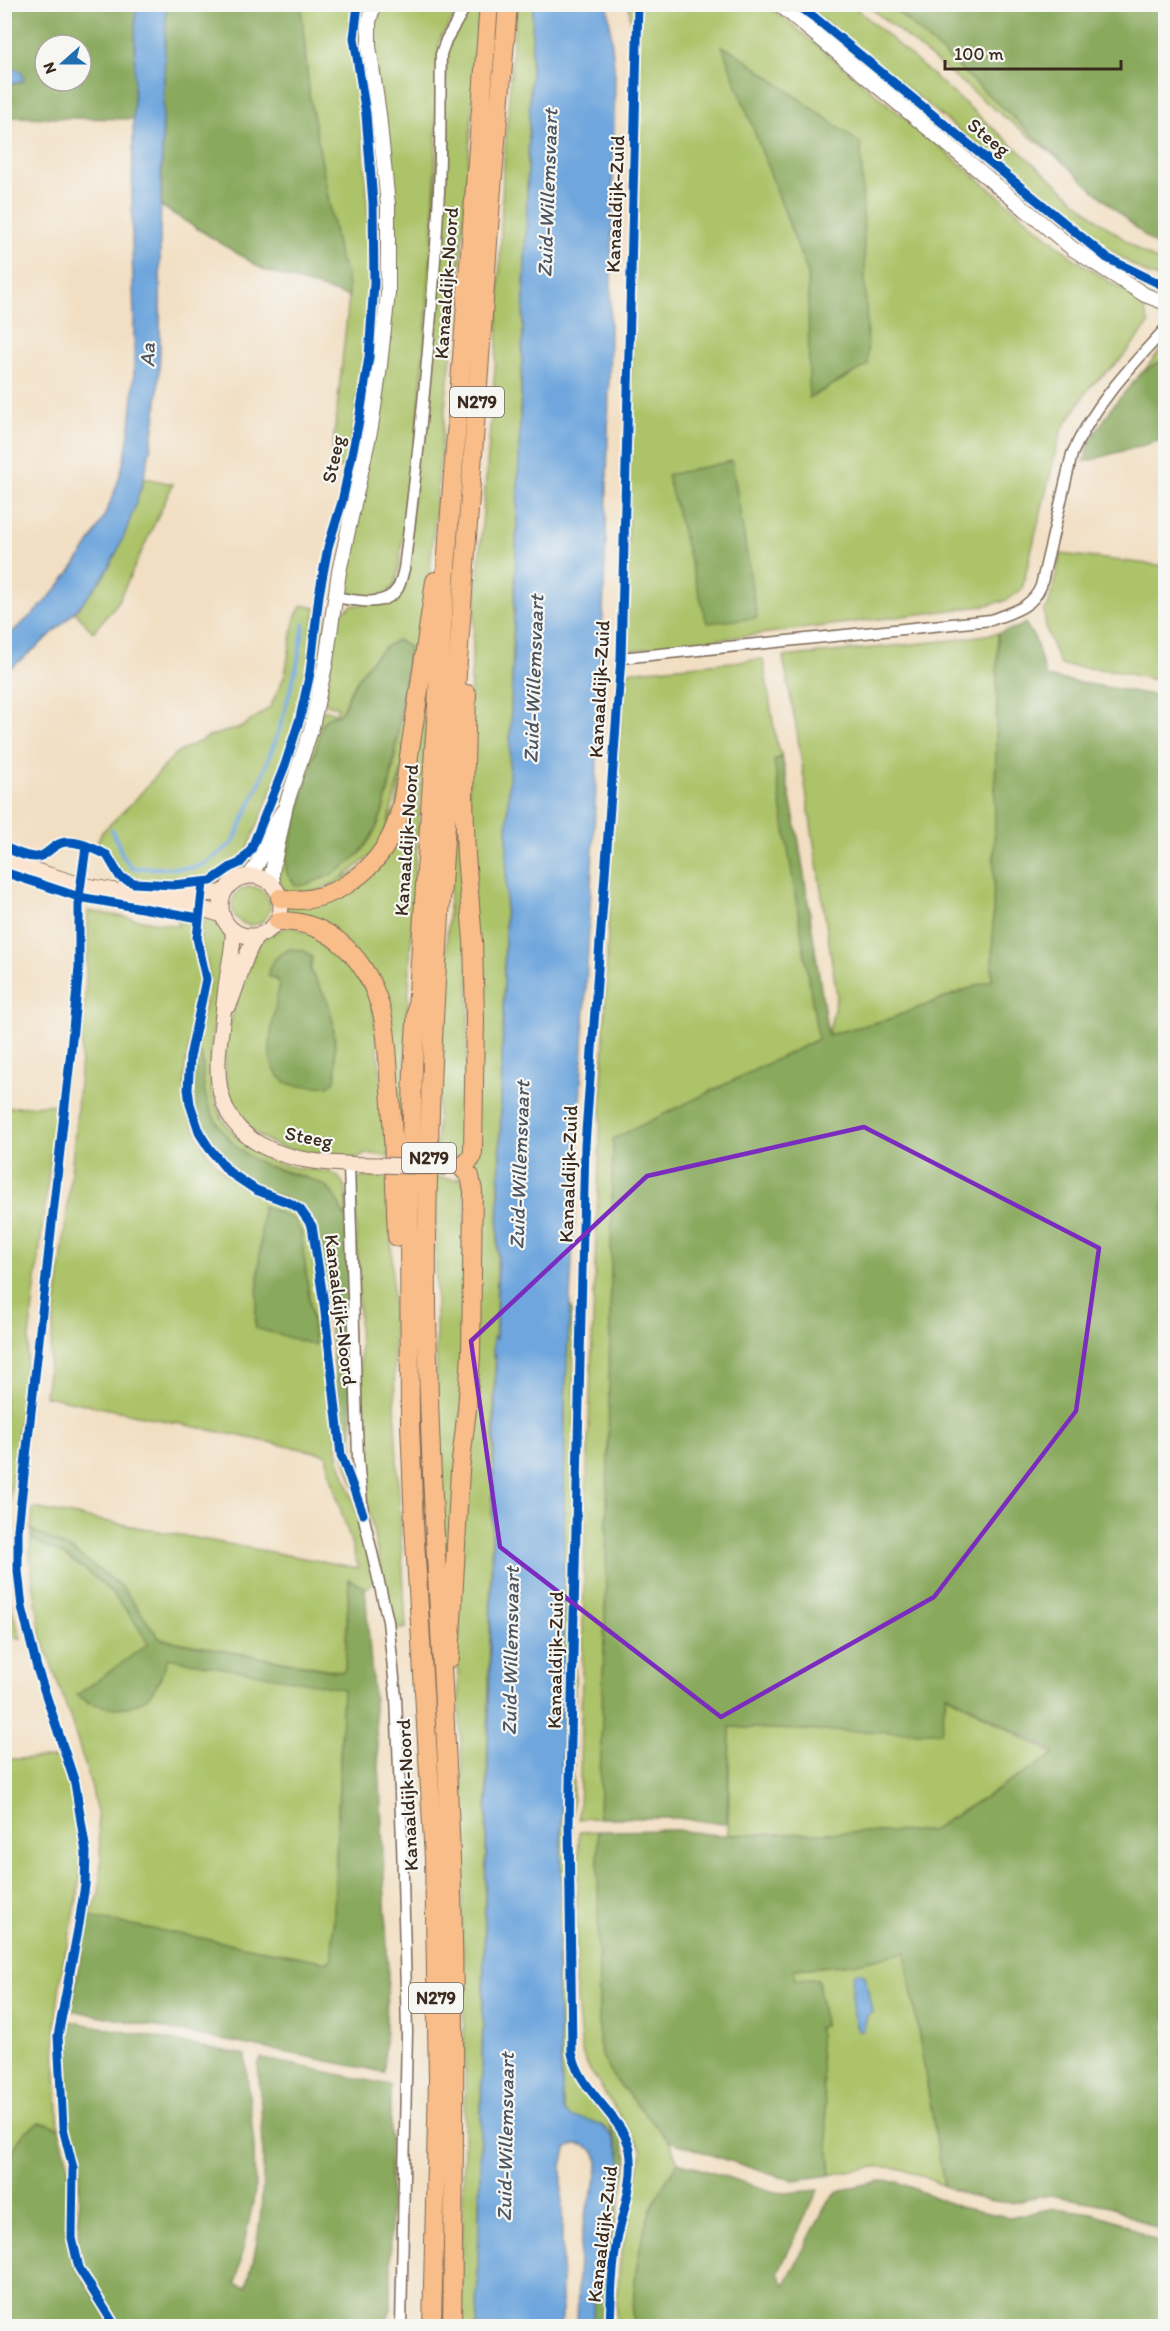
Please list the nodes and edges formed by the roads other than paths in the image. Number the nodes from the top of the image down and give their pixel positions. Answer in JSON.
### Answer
{"nodes":[{"id":1,"x":374,"y":4,"type":"edge"},
{"id":2,"x":467,"y":4,"type":"edge"},
{"id":3,"x":489,"y":4,"type":"edge"},
{"id":4,"x":508,"y":4,"type":"edge"},
{"id":5,"x":779,"y":4,"type":"edge"},
{"id":6,"x":1166,"y":303,"type":"edge"},
{"id":7,"x":1166,"y":328,"type":"edge"},
{"id":8,"x":448,"y":539,"type":"junction"},
{"id":9,"x":463,"y":594,"type":"junction"},
{"id":10,"x":334,"y":597,"type":"junction"},
{"id":11,"x":621,"y":658,"type":"dead end"},
{"id":12,"x":286,"y":805,"type":"junction"},
{"id":13,"x":4,"y":861,"type":"edge"},
{"id":14,"x":249,"y":876,"type":"junction"},
{"id":15,"x":277,"y":891,"type":"junction"},
{"id":16,"x":224,"y":892,"type":"junction"},
{"id":17,"x":150,"y":897,"type":"junction"},
{"id":18,"x":222,"y":915,"type":"junction"},
{"id":19,"x":278,"y":921,"type":"junction"},
{"id":20,"x":233,"y":930,"type":"junction"},
{"id":21,"x":257,"y":936,"type":"junction"},
{"id":22,"x":224,"y":1016,"type":"junction"},
{"id":23,"x":349,"y":1165,"type":"junction"},
{"id":24,"x":454,"y":1167,"type":"junction"},
{"id":25,"x":408,"y":1322,"type":"junction"},
{"id":26,"x":444,"y":1723,"type":"junction"},
{"id":27,"x":401,"y":2326,"type":"edge"},
{"id":28,"x":432,"y":2326,"type":"edge"},
{"id":29,"x":452,"y":2326,"type":"edge"}],
"edges":[{"from":1,"to":10,"type":"street","name":"Steeg"},
{"from":2,"to":10,"type":"street","name":"Kanaaldijk-Noord"},
{"from":3,"to":8,"type":"highway","name":"Kanaaldijk-Noord","number":"N279"},
{"from":4,"to":9,"type":"highway","name":"Kanaaldijk-Noord","number":"N279"},
{"from":5,"to":6,"type":"street","name":"Steeg"},
{"from":7,"to":11,"type":"street"},
{"from":8,"to":15,"type":"highway","number":"N279"},
{"from":8,"to":25,"type":"highway","name":"Kanaaldijk-Noord","number":"N279"},
{"from":9,"to":24,"type":"highway","number":"N279"},
{"from":9,"to":26,"type":"highway","name":"Kanaaldijk-Noord","number":"N279"},
{"from":10,"to":12,"type":"street","name":"Steeg"},
{"from":12,"to":14,"type":"street","name":"Steeg"},
{"from":12,"to":15,"type":"street","name":"Steeg"},
{"from":13,"to":17,"type":"main road"},
{"from":14,"to":15,"type":"main road"},
{"from":14,"to":16,"type":"main road"},
{"from":15,"to":19,"type":"main road"},
{"from":16,"to":17,"type":"main road"},
{"from":16,"to":18,"type":"main road"},
{"from":17,"to":18,"type":"main road"},
{"from":18,"to":20,"type":"main road"},
{"from":19,"to":21,"type":"main road"},
{"from":19,"to":25,"type":"highway","number":"N279"},
{"from":20,"to":21,"type":"main road"},
{"from":20,"to":22,"type":"main road","name":"Steeg"},
{"from":21,"to":22,"type":"main road","name":"Steeg"},
{"from":22,"to":23,"type":"main road","name":"Steeg"},
{"from":23,"to":24,"type":"main road","name":"Steeg","bridge":true},
{"from":23,"to":27,"type":"street","name":"Kanaaldijk-Noord"},
{"from":24,"to":26,"type":"highway","number":"N279"},
{"from":25,"to":28,"type":"highway","name":"Kanaaldijk-Noord","number":"N279"},
{"from":26,"to":29,"type":"highway","name":"Kanaaldijk-Noord","number":"N279"}]}
